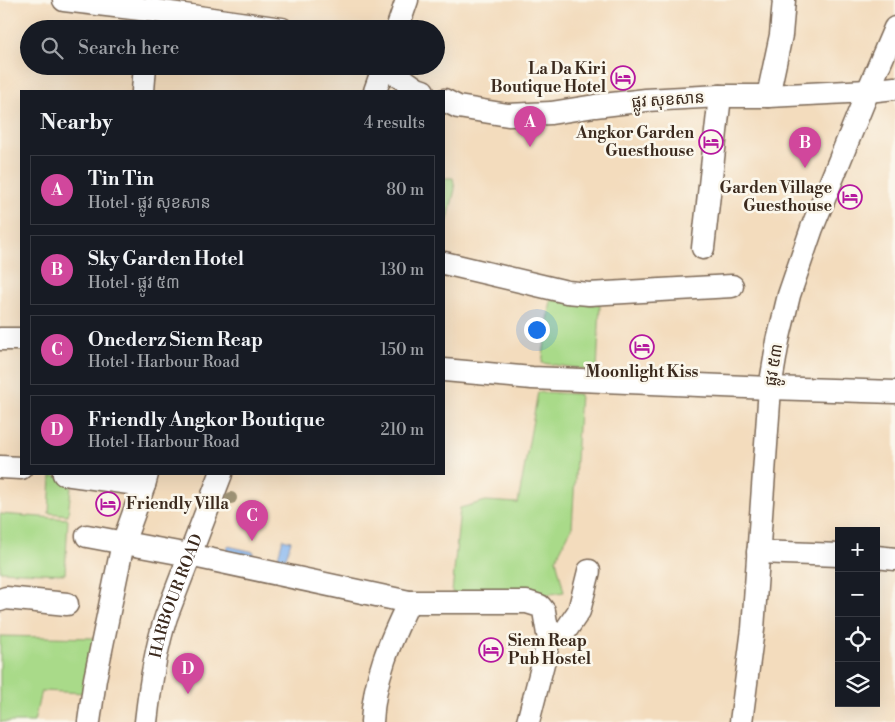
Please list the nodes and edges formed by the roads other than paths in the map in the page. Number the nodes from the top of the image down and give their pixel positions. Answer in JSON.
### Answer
{"nodes":[{"id":1,"x":64,"y":0,"type":"edge"},
{"id":2,"x":406,"y":0,"type":"edge"},
{"id":3,"x":784,"y":0,"type":"edge"},
{"id":4,"x":149,"y":19,"type":"edge"},
{"id":5,"x":162,"y":20,"type":"edge"},
{"id":6,"x":400,"y":20,"type":"edge"},
{"id":7,"x":895,"y":28,"type":"edge"},
{"id":8,"x":144,"y":75,"type":"edge"},
{"id":9,"x":381,"y":75,"type":"edge"},
{"id":10,"x":397,"y":75,"type":"edge"},
{"id":11,"x":895,"y":88,"type":"edge"},
{"id":12,"x":143,"y":90,"type":"edge"},
{"id":13,"x":375,"y":90,"type":"edge"},
{"id":14,"x":420,"y":90,"type":"edge"},
{"id":15,"x":868,"y":91,"type":"junction"},
{"id":16,"x":720,"y":96,"type":"junction"},
{"id":17,"x":768,"y":96,"type":"junction"},
{"id":18,"x":445,"y":100,"type":"edge"},
{"id":19,"x":703,"y":248,"type":"dead end"},
{"id":20,"x":445,"y":263,"type":"edge"},
{"id":21,"x":732,"y":286,"type":"dead end"},
{"id":22,"x":0,"y":339,"type":"edge"},
{"id":23,"x":20,"y":339,"type":"edge"},
{"id":24,"x":445,"y":370,"type":"edge"},
{"id":25,"x":770,"y":388,"type":"junction"},
{"id":26,"x":895,"y":392,"type":"edge"},
{"id":27,"x":0,"y":467,"type":"edge"},
{"id":28,"x":20,"y":468,"type":"edge"},
{"id":29,"x":80,"y":475,"type":"edge"},
{"id":30,"x":220,"y":475,"type":"edge"},
{"id":31,"x":146,"y":479,"type":"edge"},
{"id":32,"x":88,"y":536,"type":"dead end"},
{"id":33,"x":124,"y":542,"type":"junction"},
{"id":34,"x":758,"y":552,"type":"junction"},
{"id":35,"x":835,"y":555,"type":"edge"},
{"id":36,"x":188,"y":556,"type":"junction"},
{"id":37,"x":880,"y":557,"type":"edge"},
{"id":38,"x":895,"y":559,"type":"edge"},
{"id":39,"x":589,"y":572,"type":"dead end"},
{"id":40,"x":0,"y":600,"type":"edge"},
{"id":41,"x":408,"y":602,"type":"junction"},
{"id":42,"x":67,"y":604,"type":"dead end"},
{"id":43,"x":549,"y":640,"type":"junction"},
{"id":44,"x":89,"y":722,"type":"edge"},
{"id":45,"x":146,"y":722,"type":"edge"},
{"id":46,"x":372,"y":722,"type":"edge"},
{"id":47,"x":528,"y":722,"type":"edge"},
{"id":48,"x":741,"y":722,"type":"edge"}],
"edges":[{"from":1,"to":4,"type":"street"},
{"from":2,"to":6,"type":"street"},
{"from":3,"to":17,"type":"street"},
{"from":4,"to":5,"type":"street"},
{"from":7,"to":15,"type":"street","name":"ផ្លូវ ៥៣"},
{"from":8,"to":12,"type":"street"},
{"from":9,"to":13,"type":"street"},
{"from":10,"to":14,"type":"street"},
{"from":11,"to":15,"type":"street","name":"ផ្លូវ សុខសាន"},
{"from":15,"to":17,"type":"street","name":"ផ្លូវ សុខសាន"},
{"from":15,"to":25,"type":"street","name":"ផ្លូវ ៥៣"},
{"from":16,"to":17,"type":"street","name":"ផ្លូវ សុខសាន"},
{"from":16,"to":18,"type":"street","name":"ផ្លូវ សុខសាន"},
{"from":16,"to":19,"type":"street"},
{"from":20,"to":21,"type":"street"},
{"from":22,"to":23,"type":"street"},
{"from":24,"to":25,"type":"street"},
{"from":25,"to":26,"type":"street"},
{"from":25,"to":34,"type":"street","name":"ផ្លូវ ៥៣"},
{"from":27,"to":28,"type":"street"},
{"from":29,"to":31,"type":"street"},
{"from":30,"to":36,"type":"street","name":"HARBOUR ROAD"},
{"from":31,"to":33,"type":"street"},
{"from":32,"to":33,"type":"street"},
{"from":33,"to":36,"type":"street"},
{"from":33,"to":44,"type":"street"},
{"from":34,"to":35,"type":"street"},
{"from":34,"to":48,"type":"street","name":"ផ្លូវ ៥៣"},
{"from":36,"to":41,"type":"street"},
{"from":36,"to":45,"type":"street","name":"HARBOUR ROAD"},
{"from":37,"to":38,"type":"street"},
{"from":39,"to":43,"type":"street"},
{"from":40,"to":42,"type":"street"},
{"from":41,"to":43,"type":"street"},
{"from":41,"to":46,"type":"street"},
{"from":43,"to":47,"type":"street"}]}
